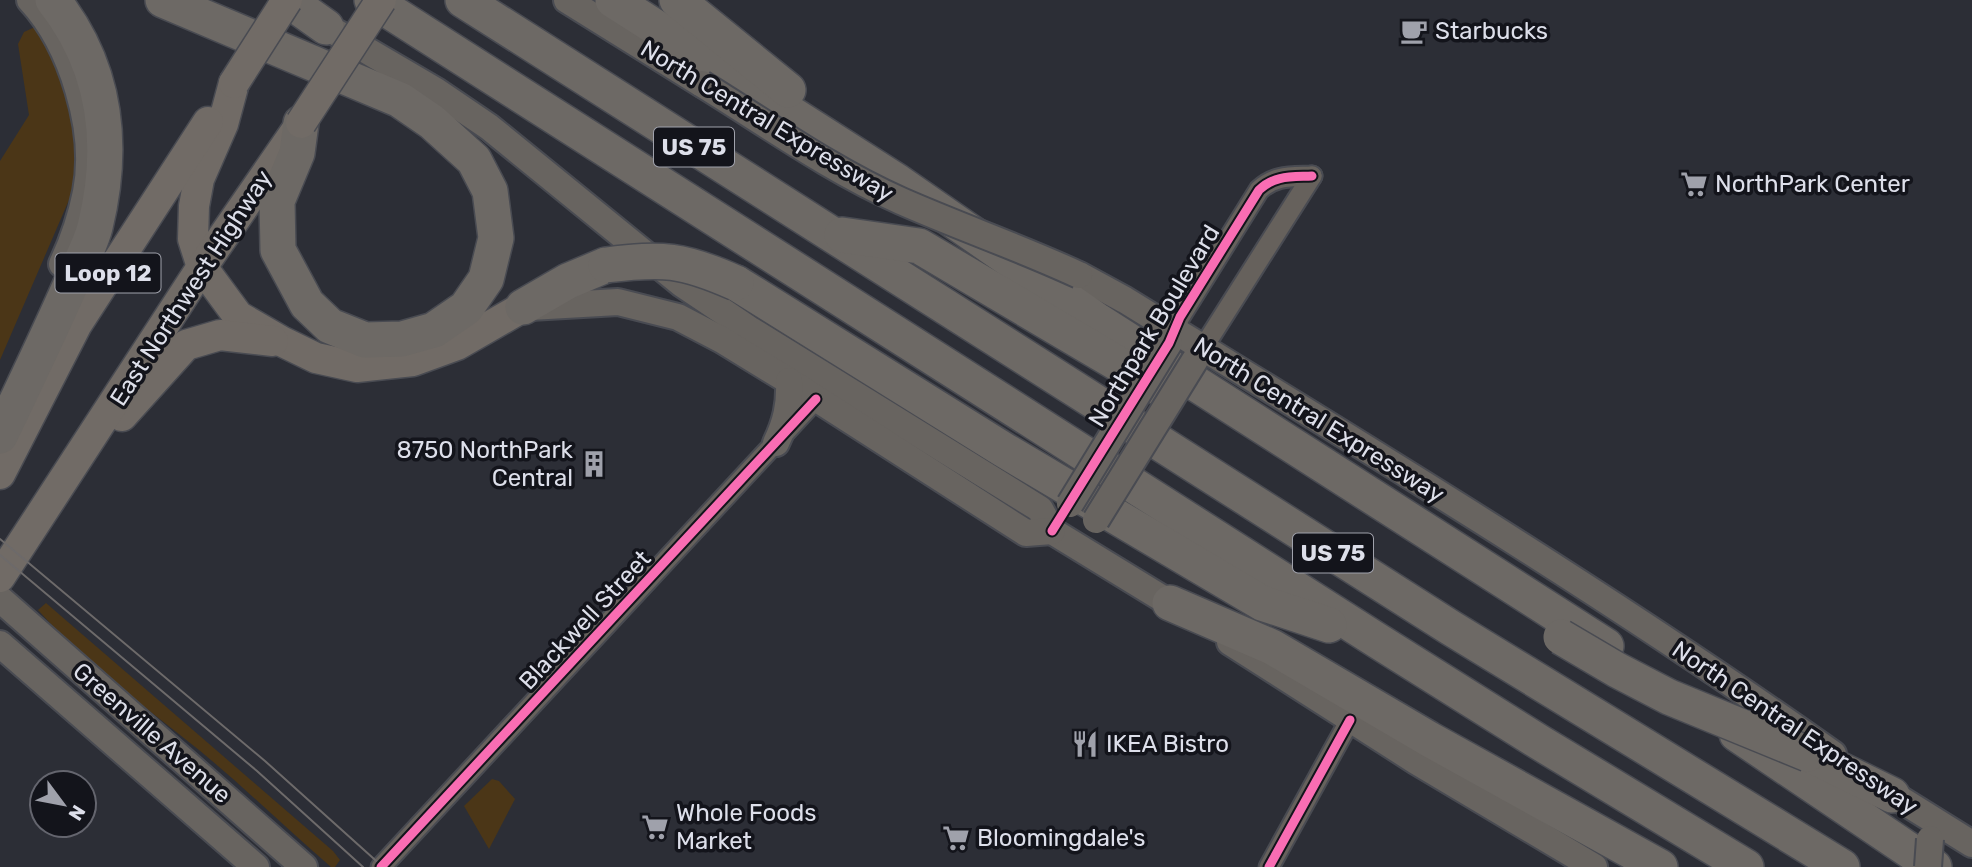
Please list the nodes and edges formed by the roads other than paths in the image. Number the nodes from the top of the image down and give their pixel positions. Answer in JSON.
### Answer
{"nodes":[{"id":1,"x":30,"y":0,"type":"edge"},
{"id":2,"x":53,"y":0,"type":"edge"},
{"id":3,"x":163,"y":0,"type":"edge"},
{"id":4,"x":266,"y":0,"type":"edge"},
{"id":5,"x":287,"y":0,"type":"edge"},
{"id":6,"x":372,"y":0,"type":"edge"},
{"id":7,"x":382,"y":0,"type":"edge"},
{"id":8,"x":463,"y":0,"type":"edge"},
{"id":9,"x":568,"y":0,"type":"edge"},
{"id":10,"x":613,"y":0,"type":"edge"},
{"id":11,"x":677,"y":0,"type":"edge"},
{"id":12,"x":326,"y":27,"type":"junction"},
{"id":13,"x":233,"y":83,"type":"junction"},
{"id":14,"x":301,"y":123,"type":"junction"},
{"id":15,"x":898,"y":182,"type":"junction"},
{"id":16,"x":829,"y":233,"type":"junction"},
{"id":17,"x":202,"y":267,"type":"junction"},
{"id":18,"x":523,"y":307,"type":"junction"},
{"id":19,"x":1172,"y":337,"type":"junction"},
{"id":20,"x":281,"y":341,"type":"junction"},
{"id":21,"x":1199,"y":354,"type":"junction"},
{"id":22,"x":789,"y":381,"type":"junction"},
{"id":23,"x":816,"y":399,"type":"junction"},
{"id":24,"x":0,"y":425,"type":"edge"},
{"id":25,"x":0,"y":436,"type":"edge"},
{"id":26,"x":776,"y":443,"type":"junction"},
{"id":27,"x":79,"y":458,"type":"junction"},
{"id":28,"x":0,"y":474,"type":"edge"},
{"id":29,"x":1062,"y":538,"type":"junction"},
{"id":30,"x":0,"y":577,"type":"edge"},
{"id":31,"x":0,"y":599,"type":"edge"},
{"id":32,"x":1170,"y":603,"type":"junction"},
{"id":33,"x":1378,"y":641,"type":"junction"},
{"id":34,"x":1,"y":645,"type":"edge"},
{"id":35,"x":1350,"y":720,"type":"junction"},
{"id":36,"x":1892,"y":795,"type":"junction"},
{"id":37,"x":1930,"y":841,"type":"edge"},
{"id":38,"x":1972,"y":844,"type":"edge"},
{"id":39,"x":256,"y":867,"type":"edge"},
{"id":40,"x":304,"y":867,"type":"edge"},
{"id":41,"x":381,"y":867,"type":"edge"},
{"id":42,"x":1269,"y":867,"type":"edge"},
{"id":43,"x":1594,"y":867,"type":"edge"},
{"id":44,"x":1660,"y":867,"type":"edge"},
{"id":45,"x":1746,"y":867,"type":"edge"},
{"id":46,"x":1842,"y":867,"type":"edge"},
{"id":47,"x":1927,"y":867,"type":"edge"}],
"edges":[{"from":1,"to":24,"type":"main road"},
{"from":2,"to":25,"type":"highway"},
{"from":3,"to":14,"type":"highway"},
{"from":4,"to":12,"type":"main road"},
{"from":5,"to":12,"type":"highway"},
{"from":5,"to":13,"type":"main road","number":"Loop 12","bridge":true},
{"from":6,"to":33,"type":"highway","number":"US 75"},
{"from":7,"to":14,"type":"main road","name":"East Northwest Highway","number":"Loop 12","bridge":true},
{"from":8,"to":16,"type":"highway","number":"US 75"},
{"from":9,"to":19,"type":"main road","name":"North Central Expressway","bridge":true},
{"from":10,"to":15,"type":"highway"},
{"from":11,"to":15,"type":"highway"},
{"from":12,"to":29,"type":"main road"},
{"from":13,"to":17,"type":"main road"},
{"from":13,"to":28,"type":"main road","number":"Loop 12"},
{"from":14,"to":17,"type":"main road","name":"East Northwest Highway","number":"Loop 12"},
{"from":15,"to":37,"type":"highway"},
{"from":16,"to":36,"type":"highway","bridge":true},
{"from":16,"to":46,"type":"highway","number":"US 75"},
{"from":17,"to":20,"type":"main road"},
{"from":17,"to":27,"type":"main road","name":"East Northwest Highway","number":"Loop 12"},
{"from":18,"to":20,"type":"main road"},
{"from":18,"to":22,"type":"main road"},
{"from":18,"to":33,"type":"highway","bridge":true},
{"from":19,"to":21,"type":"main road","name":"North Central Expressway"},
{"from":19,"to":21,"type":"street","name":"Northpark Boulevard"},
{"from":19,"to":29,"type":"main road","name":"Northpark Boulevard","bridge":true},
{"from":20,"to":27,"type":"main road"},
{"from":21,"to":29,"type":"main road","name":"Northpark Boulevard","bridge":true},
{"from":21,"to":36,"type":"main road","name":"North Central Expressway"},
{"from":22,"to":23,"type":"main road"},
{"from":22,"to":26,"type":"main road"},
{"from":23,"to":26,"type":"street","name":"Blackwell Street"},
{"from":23,"to":29,"type":"main road"},
{"from":26,"to":41,"type":"street","name":"Blackwell Street"},
{"from":27,"to":30,"type":"main road","name":"East Northwest Highway","number":"Loop 12"},
{"from":29,"to":32,"type":"main road"},
{"from":31,"to":40,"type":"main road","name":"Greenville Avenue"},
{"from":32,"to":35,"type":"main road"},
{"from":32,"to":44,"type":"highway"},
{"from":33,"to":45,"type":"highway","number":"US 75"},
{"from":34,"to":39,"type":"main road","name":"Greenville Avenue"},
{"from":35,"to":42,"type":"street"},
{"from":35,"to":43,"type":"main road"},
{"from":36,"to":37,"type":"main road","name":"North Central Expressway"},
{"from":37,"to":38,"type":"main road","name":"North Central Expressway"},
{"from":37,"to":47,"type":"main road","bridge":true}]}
